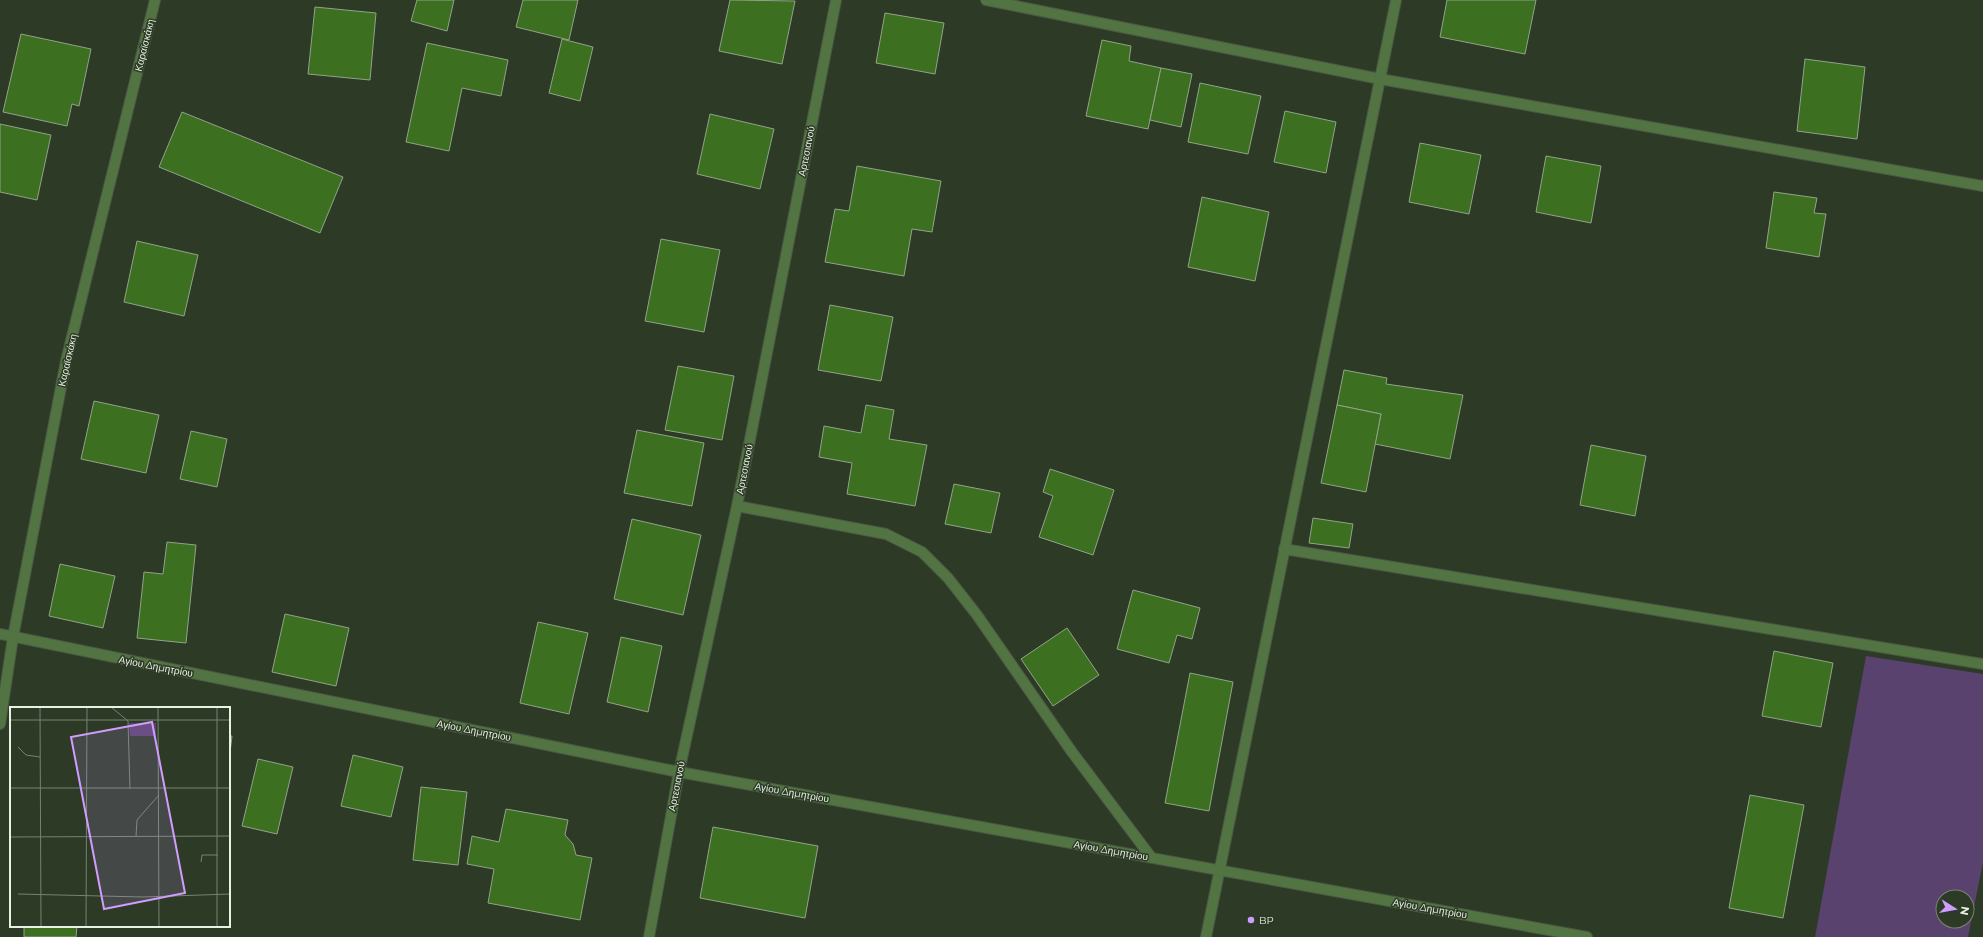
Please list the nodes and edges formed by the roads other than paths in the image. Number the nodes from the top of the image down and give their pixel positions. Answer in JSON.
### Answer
{"nodes":[{"id":1,"x":155,"y":0,"type":"edge"},
{"id":2,"x":836,"y":0,"type":"edge"},
{"id":3,"x":986,"y":0,"type":"edge"},
{"id":4,"x":1396,"y":0,"type":"edge"},
{"id":5,"x":1380,"y":79,"type":"junction"},
{"id":6,"x":1983,"y":186,"type":"edge"},
{"id":7,"x":737,"y":506,"type":"junction"},
{"id":8,"x":1284,"y":549,"type":"junction"},
{"id":9,"x":0,"y":634,"type":"edge"},
{"id":10,"x":13,"y":637,"type":"junction"},
{"id":11,"x":1983,"y":664,"type":"edge"},
{"id":12,"x":0,"y":724,"type":"edge"},
{"id":13,"x":679,"y":772,"type":"junction"},
{"id":14,"x":1151,"y":857,"type":"junction"},
{"id":15,"x":1219,"y":869,"type":"junction"},
{"id":16,"x":648,"y":937,"type":"edge"},
{"id":17,"x":1206,"y":937,"type":"edge"},
{"id":18,"x":1587,"y":937,"type":"edge"}],
"edges":[{"from":1,"to":10,"type":"street","name":"Καραϊσκάκη"},
{"from":2,"to":7,"type":"street","name":"Αρτεσιανού"},
{"from":3,"to":5,"type":"street"},
{"from":4,"to":5,"type":"street"},
{"from":5,"to":6,"type":"street"},
{"from":5,"to":8,"type":"street"},
{"from":7,"to":13,"type":"street","name":"Αρτεσιανού"},
{"from":7,"to":14,"type":"street"},
{"from":8,"to":11,"type":"street"},
{"from":8,"to":15,"type":"street"},
{"from":9,"to":10,"type":"street","name":"Αγίου Δημητρίου"},
{"from":10,"to":12,"type":"street","name":"Καραϊσκάκη"},
{"from":10,"to":13,"type":"street","name":"Αγίου Δημητρίου"},
{"from":13,"to":14,"type":"street","name":"Αγίου Δημητρίου"},
{"from":13,"to":16,"type":"street","name":"Αρτεσιανού"},
{"from":14,"to":15,"type":"street","name":"Αγίου Δημητρίου"},
{"from":15,"to":17,"type":"street"},
{"from":15,"to":18,"type":"street","name":"Αγίου Δημητρίου"}]}
